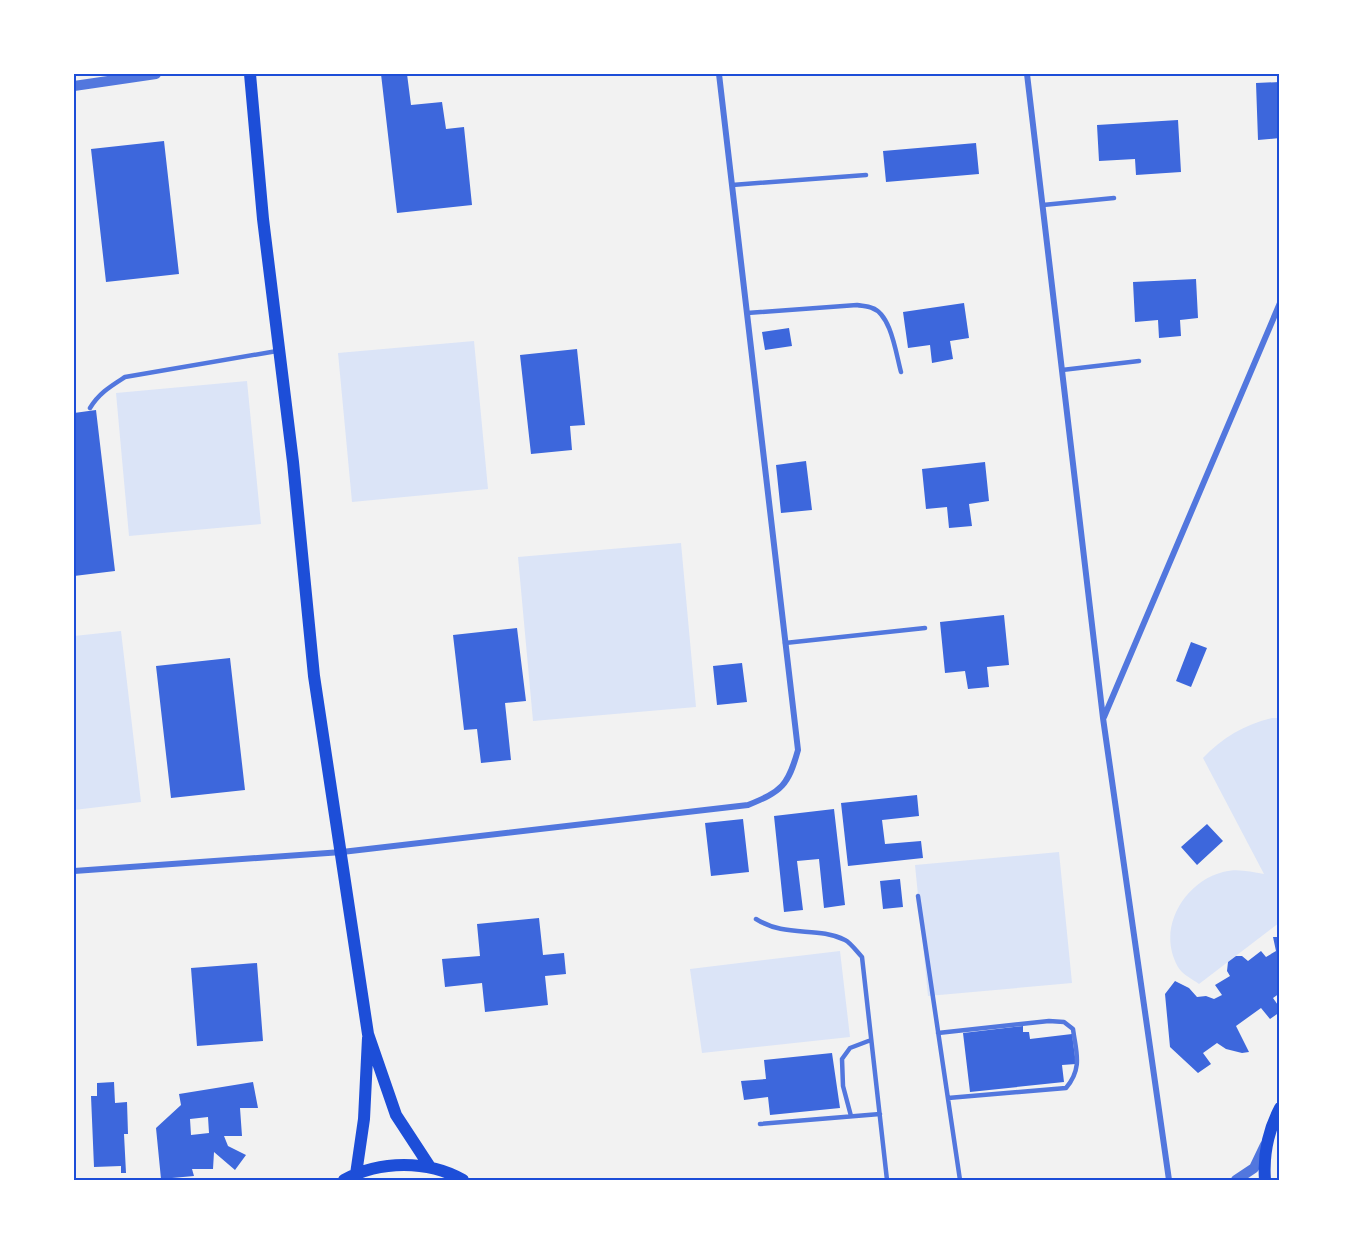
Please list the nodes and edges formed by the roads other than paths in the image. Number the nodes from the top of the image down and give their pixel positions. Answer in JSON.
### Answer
{"nodes":[{"id":1,"x":156,"y":74,"type":"edge"},
{"id":2,"x":250,"y":74,"type":"edge"},
{"id":3,"x":719,"y":74,"type":"edge"},
{"id":4,"x":1027,"y":74,"type":"edge"},
{"id":5,"x":74,"y":87,"type":"edge"},
{"id":6,"x":866,"y":175,"type":"dead end"},
{"id":7,"x":732,"y":185,"type":"junction"},
{"id":8,"x":1114,"y":198,"type":"dead end"},
{"id":9,"x":1043,"y":205,"type":"junction"},
{"id":10,"x":1280,"y":303,"type":"edge"},
{"id":11,"x":747,"y":313,"type":"junction"},
{"id":12,"x":279,"y":350,"type":"junction"},
{"id":13,"x":1139,"y":361,"type":"dead end"},
{"id":14,"x":1062,"y":369,"type":"junction"},
{"id":15,"x":901,"y":372,"type":"dead end"},
{"id":16,"x":90,"y":408,"type":"dead end"},
{"id":17,"x":925,"y":628,"type":"dead end"},
{"id":18,"x":785,"y":643,"type":"junction"},
{"id":19,"x":1103,"y":718,"type":"junction"},
{"id":20,"x":342,"y":852,"type":"junction"},
{"id":21,"x":74,"y":871,"type":"edge"},
{"id":22,"x":918,"y":896,"type":"dead end"},
{"id":23,"x":756,"y":919,"type":"dead end"},
{"id":24,"x":938,"y":1033,"type":"junction"},
{"id":25,"x":368,"y":1034,"type":"junction"},
{"id":26,"x":871,"y":1040,"type":"junction"},
{"id":27,"x":948,"y":1098,"type":"junction"},
{"id":28,"x":1280,"y":1108,"type":"edge"},
{"id":29,"x":880,"y":1114,"type":"junction"},
{"id":30,"x":851,"y":1116,"type":"junction"},
{"id":31,"x":760,"y":1124,"type":"dead end"},
{"id":32,"x":1266,"y":1143,"type":"junction"},
{"id":33,"x":430,"y":1167,"type":"junction"},
{"id":34,"x":350,"y":1177,"type":"edge"},
{"id":35,"x":463,"y":1180,"type":"edge"},
{"id":36,"x":887,"y":1180,"type":"edge"},
{"id":37,"x":960,"y":1180,"type":"edge"},
{"id":38,"x":1169,"y":1180,"type":"edge"},
{"id":39,"x":1236,"y":1180,"type":"edge"},
{"id":40,"x":1265,"y":1180,"type":"edge"}],
"edges":[{"from":1,"to":5,"type":"street"},
{"from":2,"to":12,"type":"main road"},
{"from":3,"to":7,"type":"street"},
{"from":4,"to":9,"type":"street"},
{"from":6,"to":7,"type":"lane"},
{"from":7,"to":11,"type":"street"},
{"from":8,"to":9,"type":"lane"},
{"from":9,"to":14,"type":"street"},
{"from":10,"to":19,"type":"street"},
{"from":11,"to":15,"type":"lane"},
{"from":11,"to":18,"type":"street"},
{"from":12,"to":16,"type":"lane"},
{"from":12,"to":20,"type":"main road"},
{"from":13,"to":14,"type":"lane"},
{"from":14,"to":19,"type":"street"},
{"from":17,"to":18,"type":"lane"},
{"from":18,"to":20,"type":"street"},
{"from":19,"to":38,"type":"street"},
{"from":20,"to":21,"type":"street"},
{"from":20,"to":25,"type":"main road"},
{"from":22,"to":24,"type":"lane"},
{"from":23,"to":26,"type":"lane"},
{"from":24,"to":27,"type":"lane"},
{"from":24,"to":27,"type":"lane"},
{"from":25,"to":33,"type":"main road"},
{"from":25,"to":34,"type":"main road"},
{"from":26,"to":29,"type":"lane"},
{"from":26,"to":30,"type":"lane"},
{"from":27,"to":37,"type":"lane"},
{"from":28,"to":32,"type":"main road"},
{"from":29,"to":30,"type":"lane"},
{"from":29,"to":36,"type":"lane"},
{"from":30,"to":31,"type":"lane"},
{"from":32,"to":39,"type":"street"},
{"from":32,"to":40,"type":"main road"},
{"from":33,"to":34,"type":"main road"},
{"from":33,"to":35,"type":"main road"}]}
